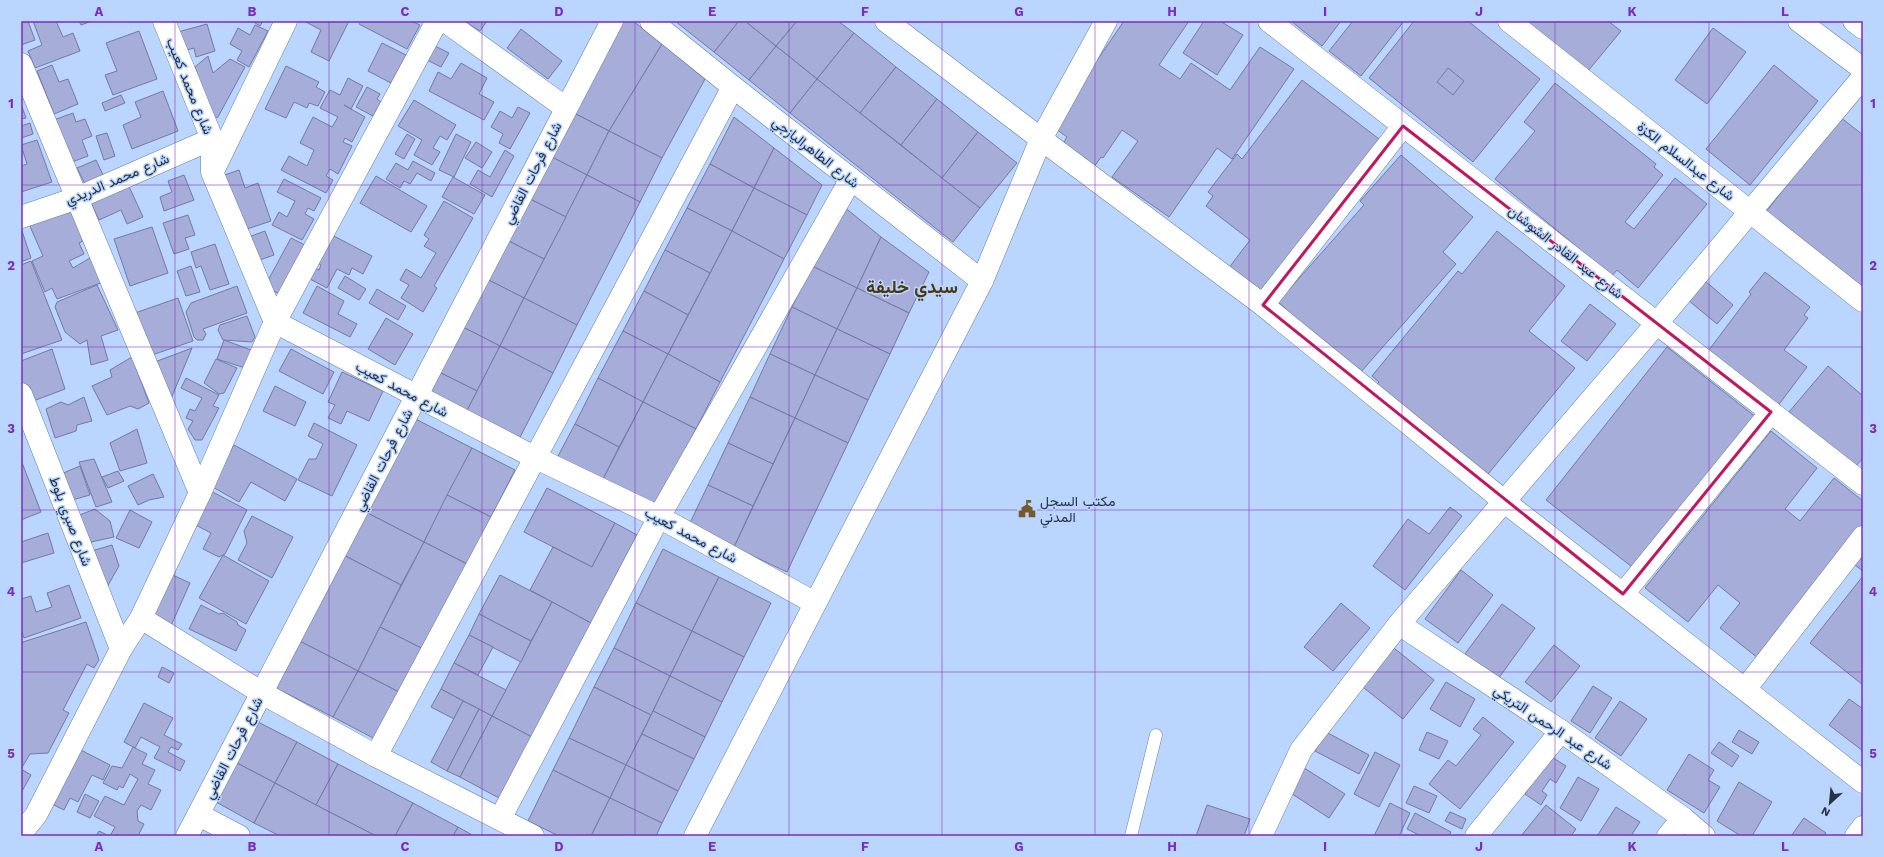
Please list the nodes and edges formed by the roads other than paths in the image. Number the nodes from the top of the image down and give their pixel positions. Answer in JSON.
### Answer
{"nodes":[{"id":1,"x":164,"y":21,"type":"edge"},
{"id":2,"x":286,"y":21,"type":"edge"},
{"id":3,"x":437,"y":21,"type":"edge"},
{"id":4,"x":445,"y":21,"type":"edge"},
{"id":5,"x":612,"y":21,"type":"edge"},
{"id":6,"x":651,"y":21,"type":"edge"},
{"id":7,"x":886,"y":21,"type":"edge"},
{"id":8,"x":1106,"y":21,"type":"edge"},
{"id":9,"x":1269,"y":21,"type":"edge"},
{"id":10,"x":1509,"y":21,"type":"edge"},
{"id":11,"x":1799,"y":21,"type":"edge"},
{"id":12,"x":1854,"y":21,"type":"edge"},
{"id":13,"x":1863,"y":28,"type":"edge"},
{"id":14,"x":21,"y":64,"type":"edge"},
{"id":15,"x":1863,"y":69,"type":"edge"},
{"id":16,"x":1863,"y":78,"type":"edge"},
{"id":17,"x":733,"y":87,"type":"junction"},
{"id":18,"x":566,"y":108,"type":"junction"},
{"id":19,"x":1403,"y":126,"type":"junction"},
{"id":20,"x":212,"y":139,"type":"junction"},
{"id":21,"x":1041,"y":139,"type":"junction"},
{"id":22,"x":212,"y":172,"type":"junction"},
{"id":23,"x":851,"y":179,"type":"junction"},
{"id":24,"x":77,"y":198,"type":"junction"},
{"id":25,"x":1750,"y":212,"type":"junction"},
{"id":26,"x":21,"y":217,"type":"edge"},
{"id":27,"x":982,"y":281,"type":"junction"},
{"id":28,"x":1863,"y":301,"type":"edge"},
{"id":29,"x":1263,"y":305,"type":"junction"},
{"id":30,"x":275,"y":322,"type":"junction"},
{"id":31,"x":1657,"y":323,"type":"junction"},
{"id":32,"x":21,"y":394,"type":"edge"},
{"id":33,"x":416,"y":396,"type":"junction"},
{"id":34,"x":1771,"y":412,"type":"junction"},
{"id":35,"x":534,"y":457,"type":"junction"},
{"id":36,"x":1863,"y":484,"type":"edge"},
{"id":37,"x":200,"y":493,"type":"junction"},
{"id":38,"x":1505,"y":502,"type":"junction"},
{"id":39,"x":659,"y":517,"type":"junction"},
{"id":40,"x":1863,"y":537,"type":"edge"},
{"id":41,"x":1623,"y":594,"type":"junction"},
{"id":42,"x":815,"y":603,"type":"junction"},
{"id":43,"x":141,"y":618,"type":"junction"},
{"id":44,"x":1399,"y":624,"type":"junction"},
{"id":45,"x":121,"y":649,"type":"junction"},
{"id":46,"x":1746,"y":688,"type":"junction"},
{"id":47,"x":262,"y":693,"type":"junction"},
{"id":48,"x":1561,"y":731,"type":"junction"},
{"id":49,"x":1156,"y":735,"type":"dead end"},
{"id":50,"x":376,"y":756,"type":"junction"},
{"id":51,"x":1863,"y":782,"type":"edge"},
{"id":52,"x":198,"y":815,"type":"junction"},
{"id":53,"x":1683,"y":818,"type":"junction"},
{"id":54,"x":500,"y":820,"type":"junction"},
{"id":55,"x":1863,"y":827,"type":"edge"},
{"id":56,"x":21,"y":833,"type":"edge"},
{"id":57,"x":187,"y":836,"type":"edge"},
{"id":58,"x":239,"y":836,"type":"edge"},
{"id":59,"x":533,"y":836,"type":"edge"},
{"id":60,"x":695,"y":836,"type":"edge"},
{"id":61,"x":1131,"y":836,"type":"edge"},
{"id":62,"x":1261,"y":836,"type":"edge"},
{"id":63,"x":1476,"y":836,"type":"edge"},
{"id":64,"x":1668,"y":836,"type":"edge"},
{"id":65,"x":1704,"y":836,"type":"edge"},
{"id":66,"x":1856,"y":836,"type":"edge"}],
"edges":[{"from":1,"to":20,"type":"street","name":"شارع محمد كعيب"},
{"from":2,"to":22,"type":"street"},
{"from":3,"to":30,"type":"street"},
{"from":4,"to":18,"type":"street"},
{"from":5,"to":18,"type":"street","name":"شارع فرحات القاضي"},
{"from":6,"to":17,"type":"street","name":"شارع الطاهراليازجي"},
{"from":7,"to":21,"type":"street"},
{"from":8,"to":21,"type":"street"},
{"from":9,"to":19,"type":"street","name":"شارع عبد القادر الشوشان"},
{"from":10,"to":25,"type":"street","name":"شارع عبدالسلام الكزة"},
{"from":11,"to":15,"type":"street"},
{"from":12,"to":13,"type":"street"},
{"from":14,"to":24,"type":"street"},
{"from":16,"to":25,"type":"street"},
{"from":17,"to":23,"type":"street","name":"شارع الطاهراليازجي"},
{"from":17,"to":35,"type":"street"},
{"from":18,"to":33,"type":"street","name":"شارع فرحات القاضي"},
{"from":19,"to":29,"type":"street"},
{"from":19,"to":31,"type":"street","name":"شارع عبد القادر الشوشان"},
{"from":20,"to":22,"type":"street","name":"شارع محمد كعيب"},
{"from":20,"to":24,"type":"street","name":"شارع محمد الدريدي"},
{"from":21,"to":27,"type":"street"},
{"from":21,"to":29,"type":"street"},
{"from":22,"to":30,"type":"street","name":"شارع محمد كعيب"},
{"from":23,"to":27,"type":"street","name":"شارع الطاهراليازجي"},
{"from":23,"to":39,"type":"street"},
{"from":24,"to":26,"type":"street","name":"شارع محمد الدريدي"},
{"from":24,"to":37,"type":"street"},
{"from":25,"to":28,"type":"street","name":"شارع عبدالسلام الكزة"},
{"from":25,"to":31,"type":"street"},
{"from":27,"to":42,"type":"street"},
{"from":29,"to":38,"type":"street"},
{"from":30,"to":33,"type":"street","name":"شارع محمد كعيب"},
{"from":30,"to":37,"type":"street"},
{"from":31,"to":34,"type":"street","name":"شارع عبد القادر الشوشان"},
{"from":31,"to":38,"type":"street"},
{"from":32,"to":45,"type":"street","name":"شارع صبري بلوط"},
{"from":33,"to":35,"type":"street","name":"شارع محمد كعيب"},
{"from":33,"to":47,"type":"street","name":"شارع فرحات القاضي"},
{"from":34,"to":36,"type":"street","name":"شارع عبد القادر الشوشان"},
{"from":34,"to":41,"type":"street"},
{"from":35,"to":39,"type":"street","name":"شارع محمد كعيب"},
{"from":35,"to":50,"type":"street"},
{"from":37,"to":43,"type":"street"},
{"from":38,"to":41,"type":"street"},
{"from":38,"to":44,"type":"street"},
{"from":39,"to":42,"type":"street","name":"شارع محمد كعيب"},
{"from":39,"to":54,"type":"street"},
{"from":40,"to":46,"type":"street"},
{"from":41,"to":46,"type":"street"},
{"from":42,"to":60,"type":"street"},
{"from":43,"to":45,"type":"street"},
{"from":43,"to":47,"type":"street"},
{"from":44,"to":48,"type":"street","name":"شارع عبد الرحمن التريكي"},
{"from":44,"to":62,"type":"street"},
{"from":45,"to":56,"type":"street"},
{"from":46,"to":51,"type":"street"},
{"from":47,"to":50,"type":"street"},
{"from":47,"to":52,"type":"street","name":"شارع فرحات القاضي"},
{"from":48,"to":53,"type":"street","name":"شارع عبد الرحمن التريكي"},
{"from":48,"to":63,"type":"street"},
{"from":49,"to":61,"type":"lane"},
{"from":50,"to":54,"type":"street"},
{"from":52,"to":57,"type":"street","name":"شارع فرحات القاضي"},
{"from":52,"to":58,"type":"street"},
{"from":53,"to":64,"type":"street"},
{"from":53,"to":65,"type":"street","name":"شارع عبد الرحمن التريكي"},
{"from":54,"to":59,"type":"street"},
{"from":55,"to":66,"type":"street"}]}
